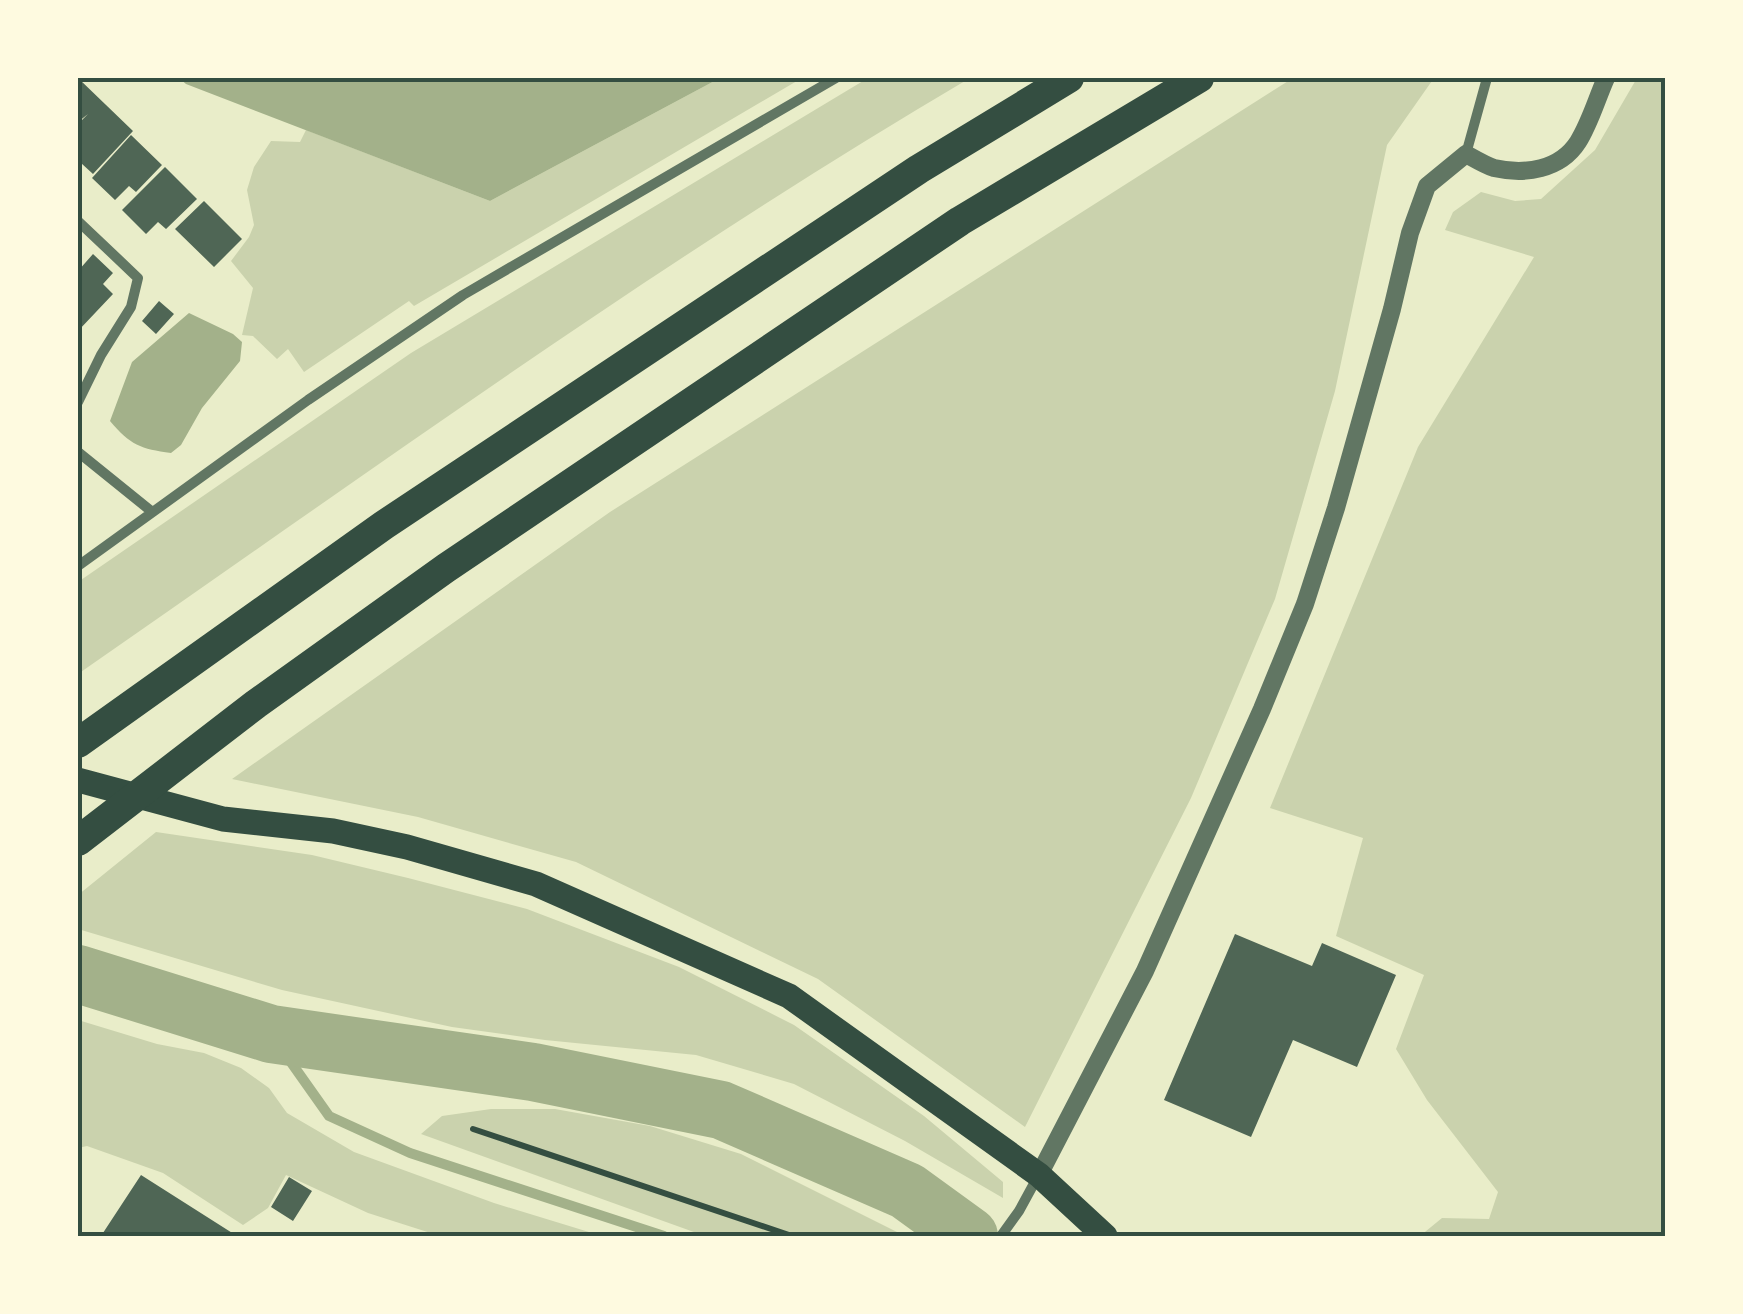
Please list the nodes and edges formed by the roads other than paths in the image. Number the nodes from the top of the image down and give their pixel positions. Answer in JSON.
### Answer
{"nodes":[{"id":1,"x":836,"y":78,"type":"edge"},
{"id":2,"x":1069,"y":78,"type":"edge"},
{"id":3,"x":1199,"y":78,"type":"edge"},
{"id":4,"x":1488,"y":78,"type":"edge"},
{"id":5,"x":1606,"y":78,"type":"edge"},
{"id":6,"x":1466,"y":154,"type":"junction"},
{"id":7,"x":78,"y":221,"type":"edge"},
{"id":8,"x":78,"y":402,"type":"edge"},
{"id":9,"x":78,"y":452,"type":"edge"},
{"id":10,"x":151,"y":511,"type":"junction"},
{"id":11,"x":78,"y":566,"type":"edge"},
{"id":12,"x":78,"y":743,"type":"edge"},
{"id":13,"x":78,"y":780,"type":"edge"},
{"id":14,"x":78,"y":841,"type":"edge"},
{"id":15,"x":1039,"y":1175,"type":"junction"},
{"id":16,"x":1001,"y":1236,"type":"edge"},
{"id":17,"x":1105,"y":1236,"type":"edge"}],
"edges":[{"from":1,"to":10,"type":"street"},
{"from":2,"to":12,"type":"highway"},
{"from":3,"to":14,"type":"highway"},
{"from":4,"to":6,"type":"street"},
{"from":5,"to":6,"type":"street"},
{"from":6,"to":15,"type":"street"},
{"from":7,"to":8,"type":"street"},
{"from":9,"to":10,"type":"street"},
{"from":10,"to":11,"type":"street"},
{"from":13,"to":15,"type":"main road"},
{"from":15,"to":16,"type":"street"},
{"from":15,"to":17,"type":"main road"}]}
